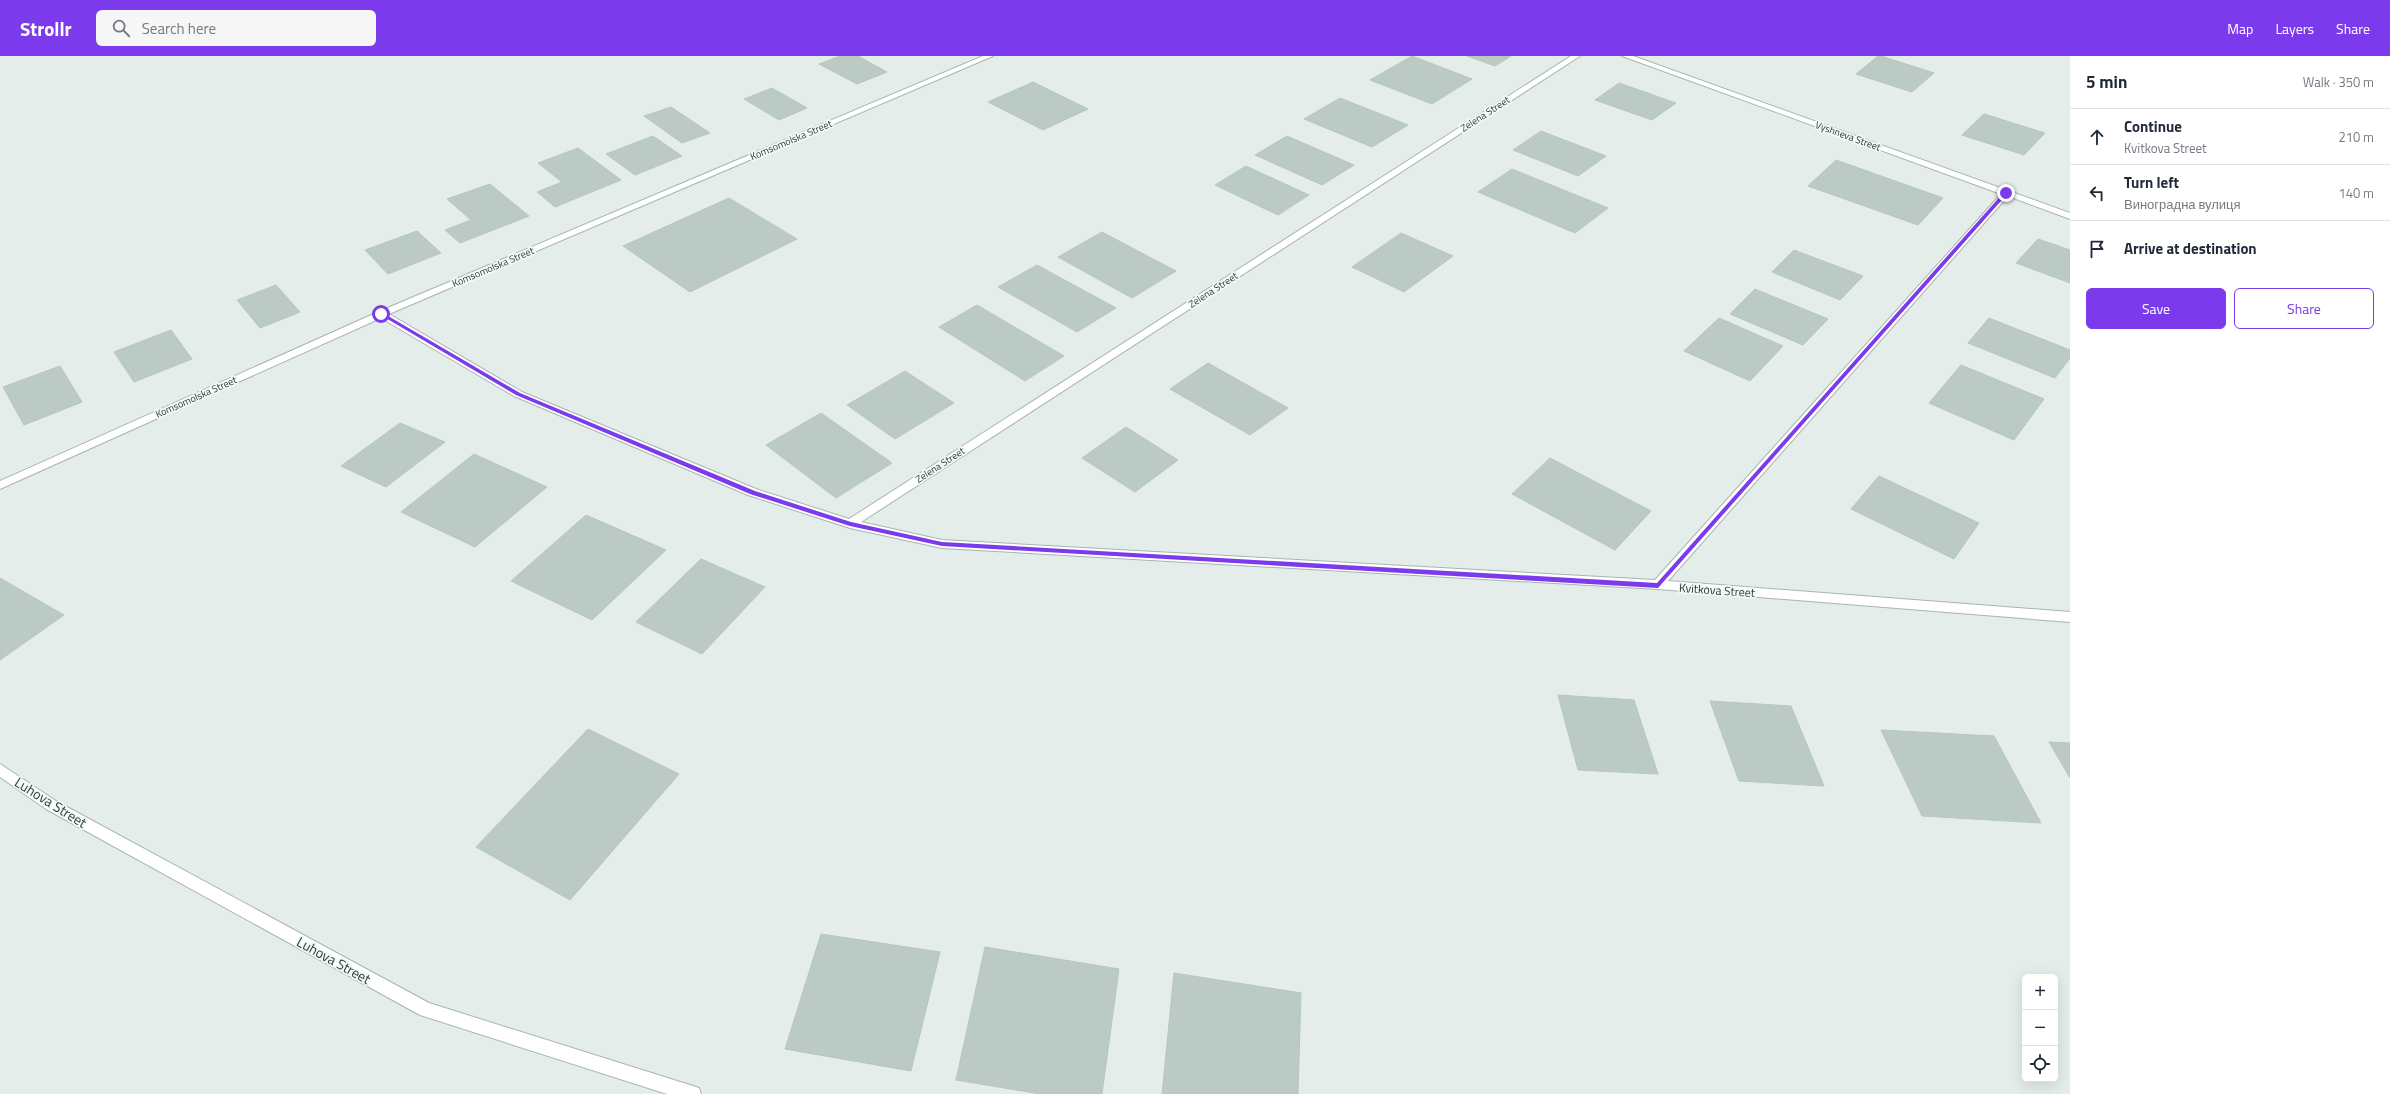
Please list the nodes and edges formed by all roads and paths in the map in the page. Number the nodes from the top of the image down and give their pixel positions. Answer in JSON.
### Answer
{"nodes":[{"id":1,"x":989,"y":56,"type":"edge"},
{"id":2,"x":1576,"y":56,"type":"edge"},
{"id":3,"x":1626,"y":56,"type":"edge"},
{"id":4,"x":2006,"y":193,"type":"junction"},
{"id":5,"x":2070,"y":216,"type":"edge"},
{"id":6,"x":381,"y":314,"type":"junction"},
{"id":7,"x":0,"y":485,"type":"edge"},
{"id":8,"x":850,"y":524,"type":"junction"},
{"id":9,"x":1658,"y":585,"type":"junction"},
{"id":10,"x":2070,"y":617,"type":"edge"},
{"id":11,"x":0,"y":770,"type":"edge"},
{"id":12,"x":693,"y":1094,"type":"edge"}],
"edges":[{"from":1,"to":6,"type":"street","name":"Komsomolska Street"},
{"from":2,"to":8,"type":"street","name":"Zelena Street"},
{"from":3,"to":4,"type":"street","name":"Vyshneva Street"},
{"from":4,"to":5,"type":"street","name":"Vyshneva Street"},
{"from":4,"to":9,"type":"street"},
{"from":6,"to":7,"type":"street","name":"Komsomolska Street"},
{"from":6,"to":8,"type":"street","name":"Kvitkova Street"},
{"from":8,"to":9,"type":"street","name":"Kvitkova Street"},
{"from":9,"to":10,"type":"street","name":"Kvitkova Street"},
{"from":11,"to":12,"type":"street","name":"Luhova Street"}]}
